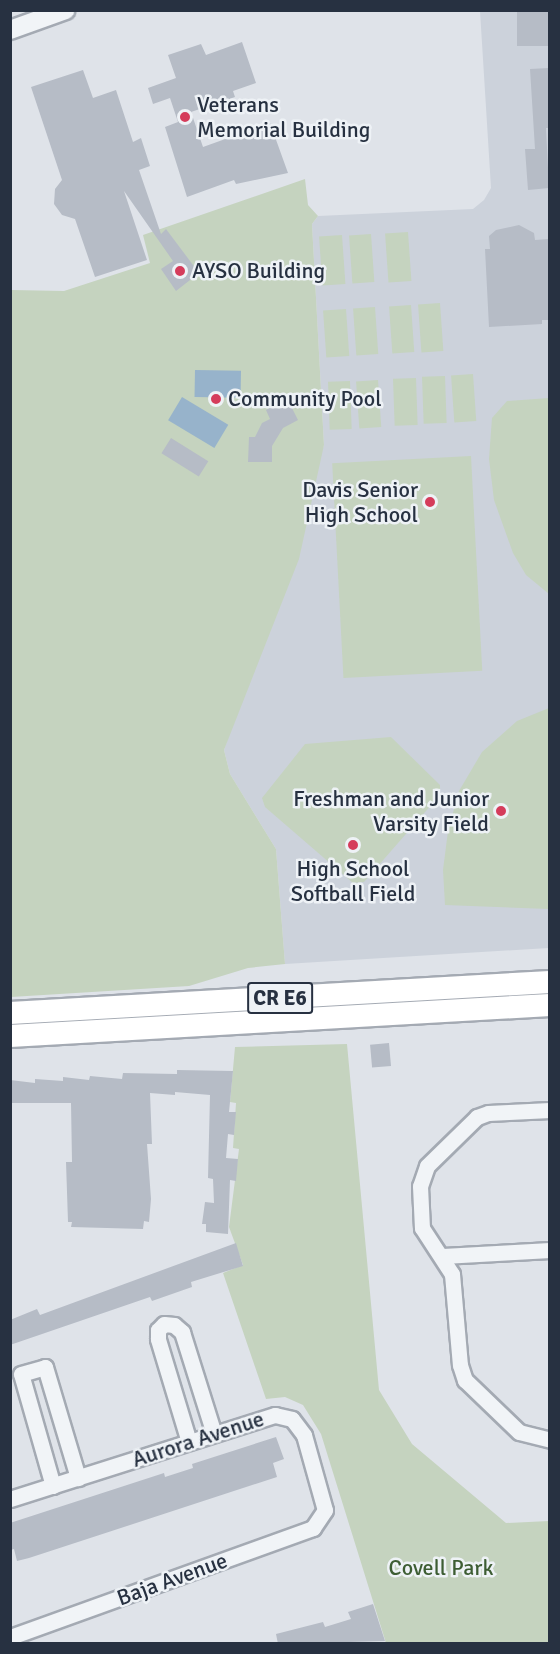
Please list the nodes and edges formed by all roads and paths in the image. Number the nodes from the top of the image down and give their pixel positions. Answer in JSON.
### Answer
{"nodes":[{"id":1,"x":66,"y":10,"type":"edge"},
{"id":2,"x":10,"y":30,"type":"edge"},
{"id":3,"x":549,"y":982,"type":"edge"},
{"id":4,"x":549,"y":1005,"type":"edge"},
{"id":5,"x":10,"y":1013,"type":"edge"},
{"id":6,"x":10,"y":1036,"type":"edge"},
{"id":7,"x":549,"y":1110,"type":"edge"},
{"id":8,"x":549,"y":1250,"type":"edge"},
{"id":9,"x":443,"y":1256,"type":"junction"},
{"id":10,"x":214,"y":1434,"type":"junction"},
{"id":11,"x":549,"y":1440,"type":"edge"},
{"id":12,"x":189,"y":1442,"type":"junction"},
{"id":13,"x":78,"y":1478,"type":"junction"},
{"id":14,"x":53,"y":1486,"type":"junction"},
{"id":15,"x":10,"y":1499,"type":"edge"},
{"id":16,"x":325,"y":1510,"type":"joint"},
{"id":17,"x":10,"y":1637,"type":"edge"}],
"edges":[{"from":1,"to":2,"type":"street"},
{"from":3,"to":5,"type":"main road","number":"CR E6"},
{"from":4,"to":6,"type":"main road","number":"CR E6"},
{"from":7,"to":9,"type":"street"},
{"from":8,"to":9,"type":"street"},
{"from":9,"to":11,"type":"street"},
{"from":10,"to":12,"type":"street","name":"Aurora Avenue"},
{"from":10,"to":12,"type":"street"},
{"from":10,"to":16,"type":"street","name":"Aurora Avenue"},
{"from":12,"to":13,"type":"street","name":"Aurora Avenue"},
{"from":13,"to":14,"type":"street","name":"Aurora Avenue"},
{"from":13,"to":14,"type":"street"},
{"from":14,"to":15,"type":"street","name":"Aurora Avenue"},
{"from":16,"to":17,"type":"street","name":"Baja Avenue"}]}
